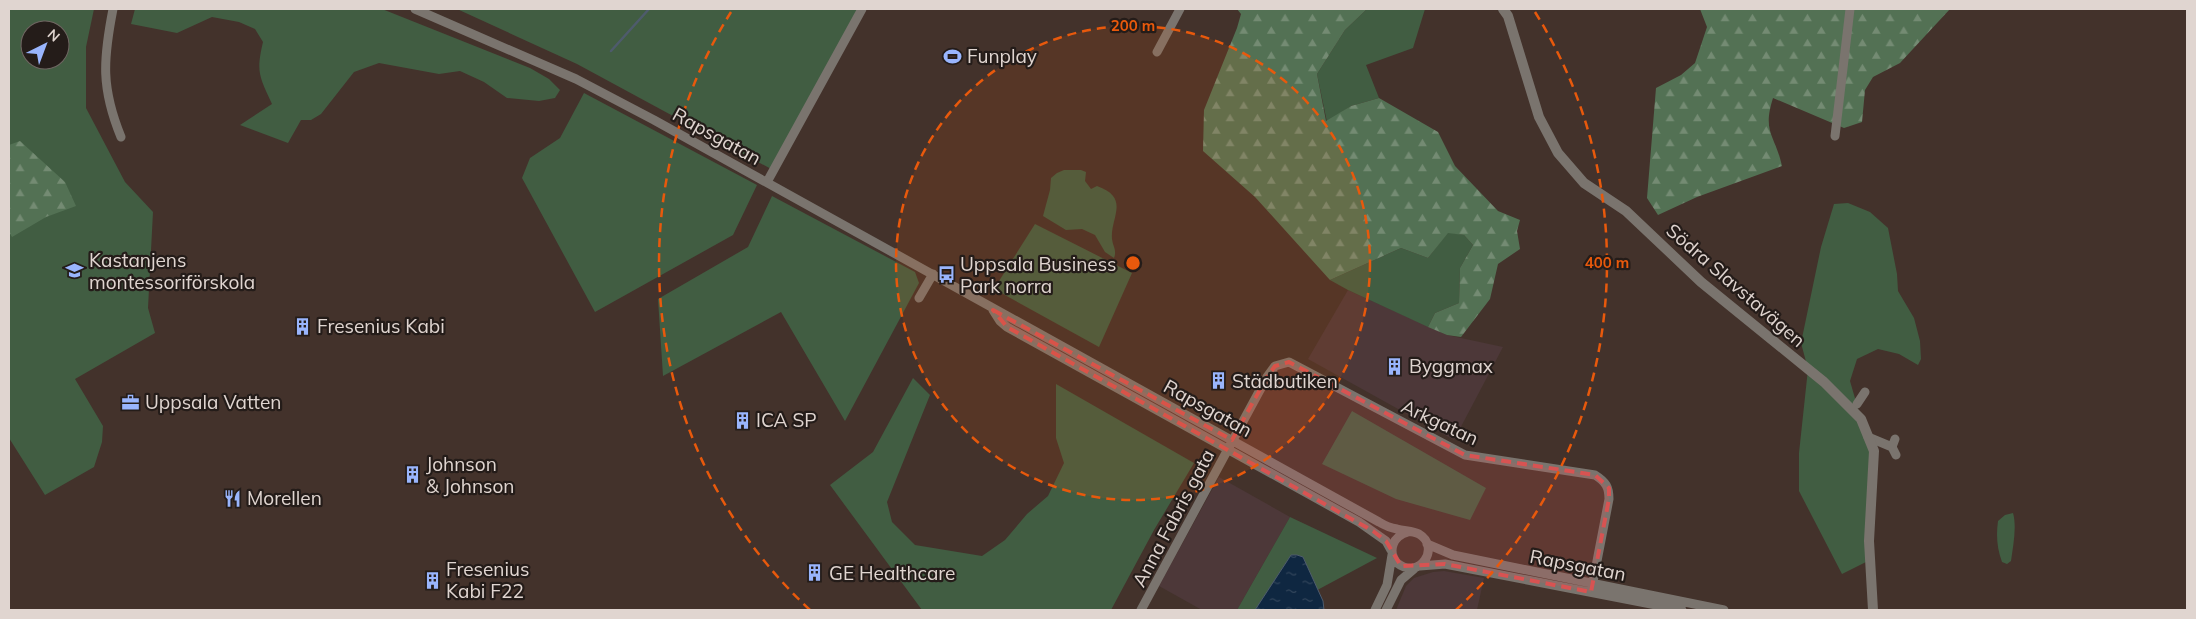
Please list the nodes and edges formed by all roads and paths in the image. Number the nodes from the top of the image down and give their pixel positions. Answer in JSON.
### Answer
{"nodes":[{"id":1,"x":113,"y":9,"type":"edge"},
{"id":2,"x":415,"y":9,"type":"edge"},
{"id":3,"x":862,"y":9,"type":"edge"},
{"id":4,"x":1180,"y":9,"type":"edge"},
{"id":5,"x":1503,"y":9,"type":"edge"},
{"id":6,"x":1850,"y":9,"type":"edge"},
{"id":7,"x":1157,"y":52,"type":"dead end"},
{"id":8,"x":1835,"y":136,"type":"dead end"},
{"id":9,"x":121,"y":137,"type":"dead end"},
{"id":10,"x":767,"y":182,"type":"junction"},
{"id":11,"x":933,"y":274,"type":"junction"},
{"id":12,"x":919,"y":298,"type":"dead end"},
{"id":13,"x":993,"y":310,"type":"junction"},
{"id":14,"x":1865,"y":392,"type":"dead end"},
{"id":15,"x":1857,"y":404,"type":"dead end"},
{"id":16,"x":1868,"y":437,"type":"junction"},
{"id":17,"x":1232,"y":440,"type":"junction"},
{"id":18,"x":1894,"y":447,"type":"dead end"},
{"id":19,"x":1228,"y":450,"type":"junction"},
{"id":20,"x":1408,"y":532,"type":"junction"},
{"id":21,"x":1428,"y":544,"type":"junction"},
{"id":22,"x":1392,"y":552,"type":"junction"},
{"id":23,"x":1418,"y":567,"type":"junction"},
{"id":24,"x":1592,"y":588,"type":"junction"},
{"id":25,"x":1704,"y":608,"type":"edge"},
{"id":26,"x":1141,"y":610,"type":"edge"},
{"id":27,"x":1376,"y":610,"type":"edge"},
{"id":28,"x":1386,"y":610,"type":"edge"},
{"id":29,"x":1682,"y":610,"type":"edge"},
{"id":30,"x":1724,"y":610,"type":"edge"},
{"id":31,"x":1874,"y":610,"type":"edge"}],
"edges":[{"from":1,"to":9,"type":"street"},
{"from":2,"to":10,"type":"street","name":"Rapsgatan"},
{"from":3,"to":10,"type":"street"},
{"from":4,"to":7,"type":"street"},
{"from":5,"to":16,"type":"street","name":"Södra Slavstavägen"},
{"from":6,"to":8,"type":"street"},
{"from":10,"to":11,"type":"street","name":"Rapsgatan"},
{"from":11,"to":12,"type":"street"},
{"from":11,"to":13,"type":"street","name":"Rapsgatan"},
{"from":13,"to":17,"type":"street","name":"Rapsgatan"},
{"from":13,"to":19,"type":"street","name":"Rapsgatan"},
{"from":14,"to":15,"type":"street"},
{"from":16,"to":18,"type":"street"},
{"from":16,"to":31,"type":"street","name":"Södra Slavstavägen"},
{"from":17,"to":19,"type":"street","name":"Anna Fabris gata"},
{"from":17,"to":20,"type":"street","name":"Rapsgatan"},
{"from":17,"to":24,"type":"street","name":"Arkgatan"},
{"from":19,"to":22,"type":"street","name":"Rapsgatan"},
{"from":19,"to":26,"type":"street","name":"Anna Fabris gata"},
{"from":20,"to":21,"type":"street"},
{"from":20,"to":22,"type":"street"},
{"from":21,"to":23,"type":"street"},
{"from":21,"to":24,"type":"street","name":"Rapsgatan"},
{"from":22,"to":23,"type":"street"},
{"from":22,"to":27,"type":"street"},
{"from":23,"to":24,"type":"street","name":"Rapsgatan"},
{"from":23,"to":28,"type":"street"},
{"from":24,"to":25,"type":"street","name":"Rapsgatan"},
{"from":24,"to":29,"type":"street","name":"Rapsgatan"},
{"from":25,"to":30,"type":"street","name":"Rapsgatan"}]}
